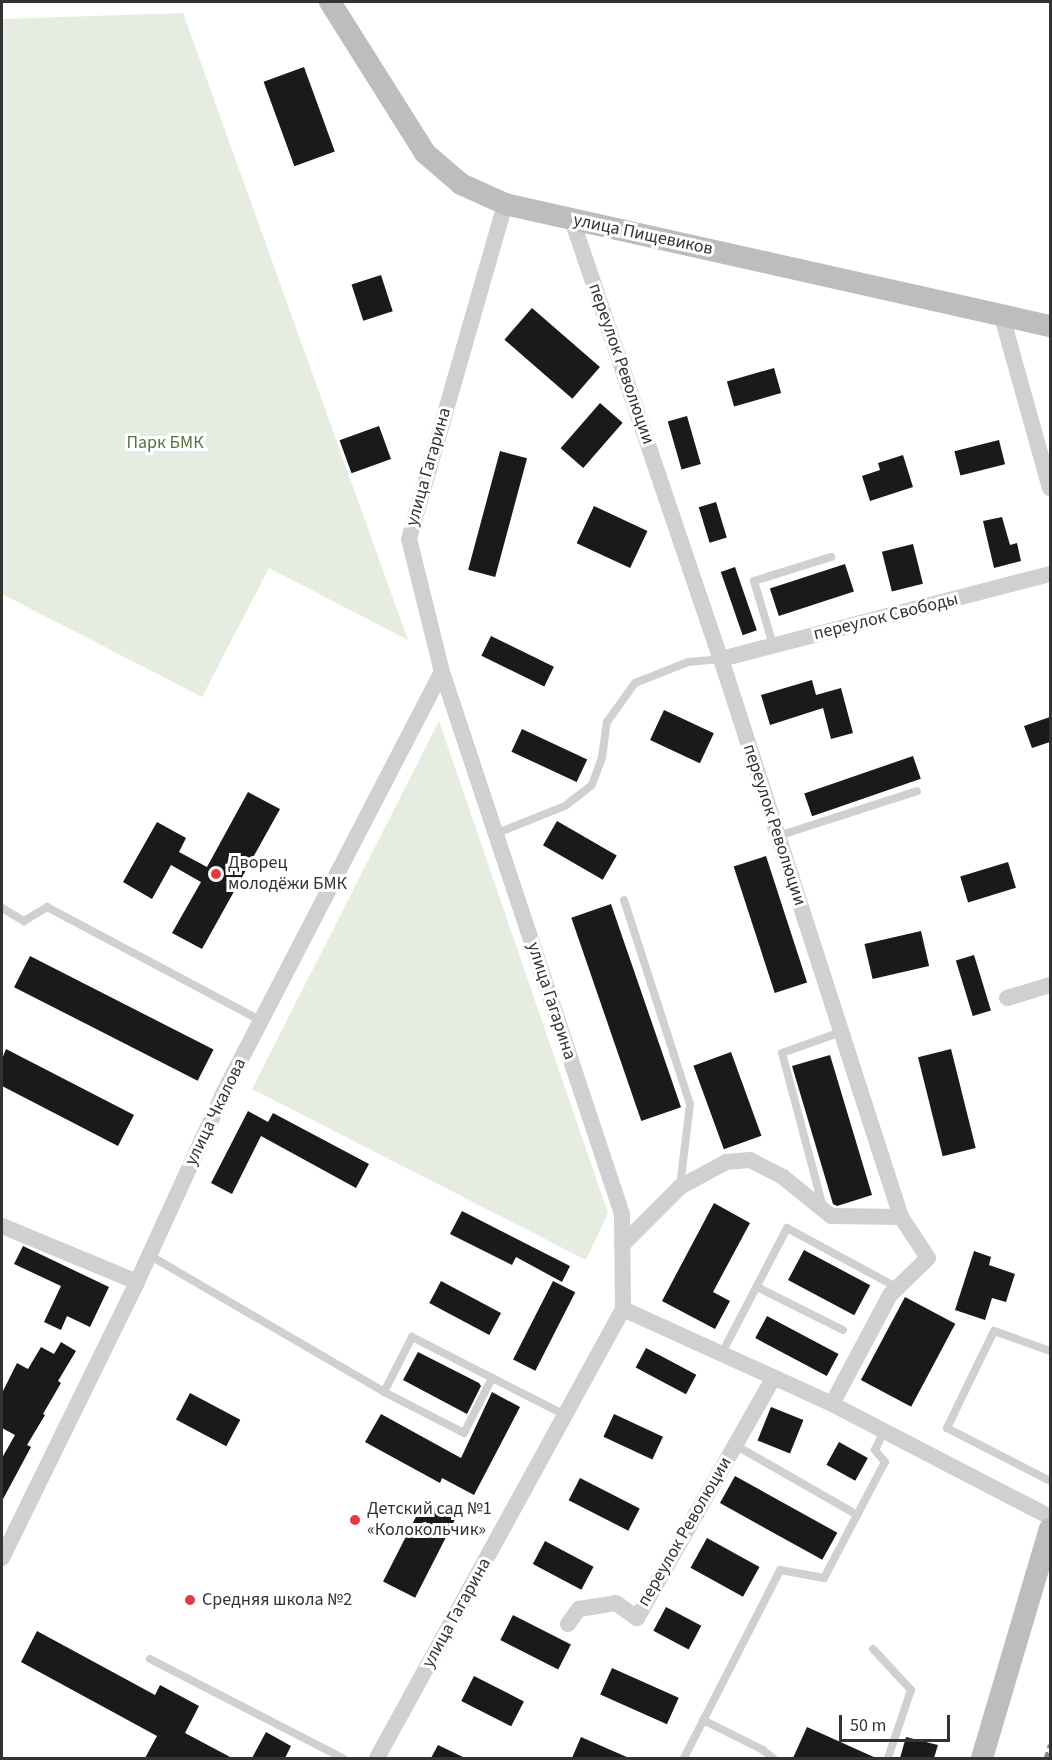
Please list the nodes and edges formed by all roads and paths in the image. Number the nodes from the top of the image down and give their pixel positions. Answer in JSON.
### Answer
{"nodes":[{"id":1,"x":330,"y":2,"type":"edge"},
{"id":2,"x":505,"y":204,"type":"junction"},
{"id":3,"x":572,"y":220,"type":"junction"},
{"id":4,"x":1000,"y":314,"type":"junction"},
{"id":5,"x":1050,"y":326,"type":"edge"},
{"id":6,"x":1050,"y":488,"type":"edge"},
{"id":7,"x":831,"y":557,"type":"dead end"},
{"id":8,"x":1050,"y":574,"type":"edge"},
{"id":9,"x":773,"y":645,"type":"junction"},
{"id":10,"x":721,"y":659,"type":"junction"},
{"id":11,"x":442,"y":672,"type":"junction"},
{"id":12,"x":917,"y":791,"type":"dead end"},
{"id":13,"x":495,"y":834,"type":"junction"},
{"id":14,"x":778,"y":836,"type":"junction"},
{"id":15,"x":624,"y":900,"type":"dead end"},
{"id":16,"x":2,"y":908,"type":"edge"},
{"id":17,"x":1050,"y":985,"type":"edge"},
{"id":18,"x":1006,"y":998,"type":"dead end"},
{"id":19,"x":261,"y":1021,"type":"junction"},
{"id":20,"x":842,"y":1032,"type":"junction"},
{"id":21,"x":680,"y":1187,"type":"junction"},
{"id":22,"x":824,"y":1210,"type":"junction"},
{"id":23,"x":901,"y":1217,"type":"junction"},
{"id":24,"x":2,"y":1226,"type":"edge"},
{"id":25,"x":622,"y":1245,"type":"junction"},
{"id":26,"x":149,"y":1255,"type":"junction"},
{"id":27,"x":137,"y":1282,"type":"junction"},
{"id":28,"x":757,"y":1287,"type":"junction"},
{"id":29,"x":898,"y":1288,"type":"junction"},
{"id":30,"x":623,"y":1309,"type":"junction"},
{"id":31,"x":843,"y":1330,"type":"dead end"},
{"id":32,"x":1050,"y":1351,"type":"edge"},
{"id":33,"x":722,"y":1353,"type":"junction"},
{"id":34,"x":774,"y":1377,"type":"junction"},
{"id":35,"x":492,"y":1378,"type":"junction"},
{"id":36,"x":384,"y":1392,"type":"junction"},
{"id":37,"x":832,"y":1404,"type":"junction"},
{"id":38,"x":565,"y":1415,"type":"junction"},
{"id":39,"x":884,"y":1431,"type":"junction"},
{"id":40,"x":735,"y":1444,"type":"junction"},
{"id":41,"x":1050,"y":1482,"type":"edge"},
{"id":42,"x":857,"y":1515,"type":"junction"},
{"id":43,"x":1050,"y":1517,"type":"edge"},
{"id":44,"x":1050,"y":1529,"type":"edge"},
{"id":45,"x":2,"y":1558,"type":"edge"},
{"id":46,"x":568,"y":1624,"type":"dead end"},
{"id":47,"x":873,"y":1649,"type":"dead end"},
{"id":48,"x":150,"y":1659,"type":"dead end"},
{"id":49,"x":704,"y":1720,"type":"junction"},
{"id":50,"x":343,"y":1758,"type":"edge"},
{"id":51,"x":377,"y":1758,"type":"edge"},
{"id":52,"x":684,"y":1758,"type":"edge"},
{"id":53,"x":773,"y":1758,"type":"edge"},
{"id":54,"x":888,"y":1758,"type":"edge"},
{"id":55,"x":982,"y":1758,"type":"edge"}],
"edges":[{"from":1,"to":2,"type":"street","name":"улица Пищевиков"},
{"from":2,"to":3,"type":"street","name":"улица Пищевиков"},
{"from":2,"to":11,"type":"street","name":"улица Гагарина"},
{"from":3,"to":4,"type":"street","name":"улица Пищевиков"},
{"from":3,"to":10,"type":"street","name":"переулок Революции"},
{"from":4,"to":5,"type":"street","name":"улица Пищевиков"},
{"from":4,"to":6,"type":"street"},
{"from":7,"to":9,"type":"lane"},
{"from":8,"to":9,"type":"street","name":"переулок Свободы"},
{"from":9,"to":10,"type":"street","name":"переулок Свободы"},
{"from":10,"to":13,"type":"lane"},
{"from":10,"to":14,"type":"street","name":"переулок Революции"},
{"from":11,"to":13,"type":"street","name":"улица Гагарина"},
{"from":11,"to":19,"type":"street","name":"улица Чкалова"},
{"from":12,"to":14,"type":"lane"},
{"from":13,"to":25,"type":"street","name":"улица Гагарина"},
{"from":14,"to":20,"type":"street","name":"переулок Революции"},
{"from":15,"to":21,"type":"lane"},
{"from":16,"to":19,"type":"lane"},
{"from":17,"to":18,"type":"street"},
{"from":19,"to":26,"type":"street","name":"улица Чкалова"},
{"from":20,"to":22,"type":"lane"},
{"from":20,"to":23,"type":"street","name":"переулок Революции"},
{"from":21,"to":22,"type":"street"},
{"from":21,"to":25,"type":"street"},
{"from":22,"to":23,"type":"street"},
{"from":23,"to":29,"type":"street","name":"переулок Революции"},
{"from":24,"to":27,"type":"street"},
{"from":25,"to":30,"type":"street","name":"улица Гагарина"},
{"from":26,"to":27,"type":"street","name":"улица Чкалова"},
{"from":26,"to":36,"type":"lane"},
{"from":27,"to":45,"type":"street","name":"улица Чкалова"},
{"from":28,"to":29,"type":"lane"},
{"from":28,"to":31,"type":"lane"},
{"from":28,"to":33,"type":"lane"},
{"from":29,"to":37,"type":"street","name":"переулок Революции"},
{"from":30,"to":33,"type":"street"},
{"from":30,"to":38,"type":"street","name":"улица Гагарина"},
{"from":32,"to":41,"type":"lane"},
{"from":33,"to":34,"type":"street"},
{"from":34,"to":37,"type":"street"},
{"from":34,"to":40,"type":"street","name":"переулок Революции"},
{"from":35,"to":36,"type":"lane"},
{"from":35,"to":36,"type":"lane"},
{"from":35,"to":38,"type":"lane"},
{"from":37,"to":39,"type":"street"},
{"from":38,"to":51,"type":"street","name":"улица Гагарина"},
{"from":39,"to":42,"type":"lane"},
{"from":39,"to":43,"type":"street"},
{"from":40,"to":42,"type":"lane"},
{"from":40,"to":46,"type":"street","name":"переулок Революции"},
{"from":42,"to":49,"type":"lane"},
{"from":44,"to":55,"type":"street"},
{"from":47,"to":54,"type":"lane"},
{"from":48,"to":50,"type":"lane"},
{"from":49,"to":52,"type":"lane"},
{"from":49,"to":53,"type":"lane"}]}
